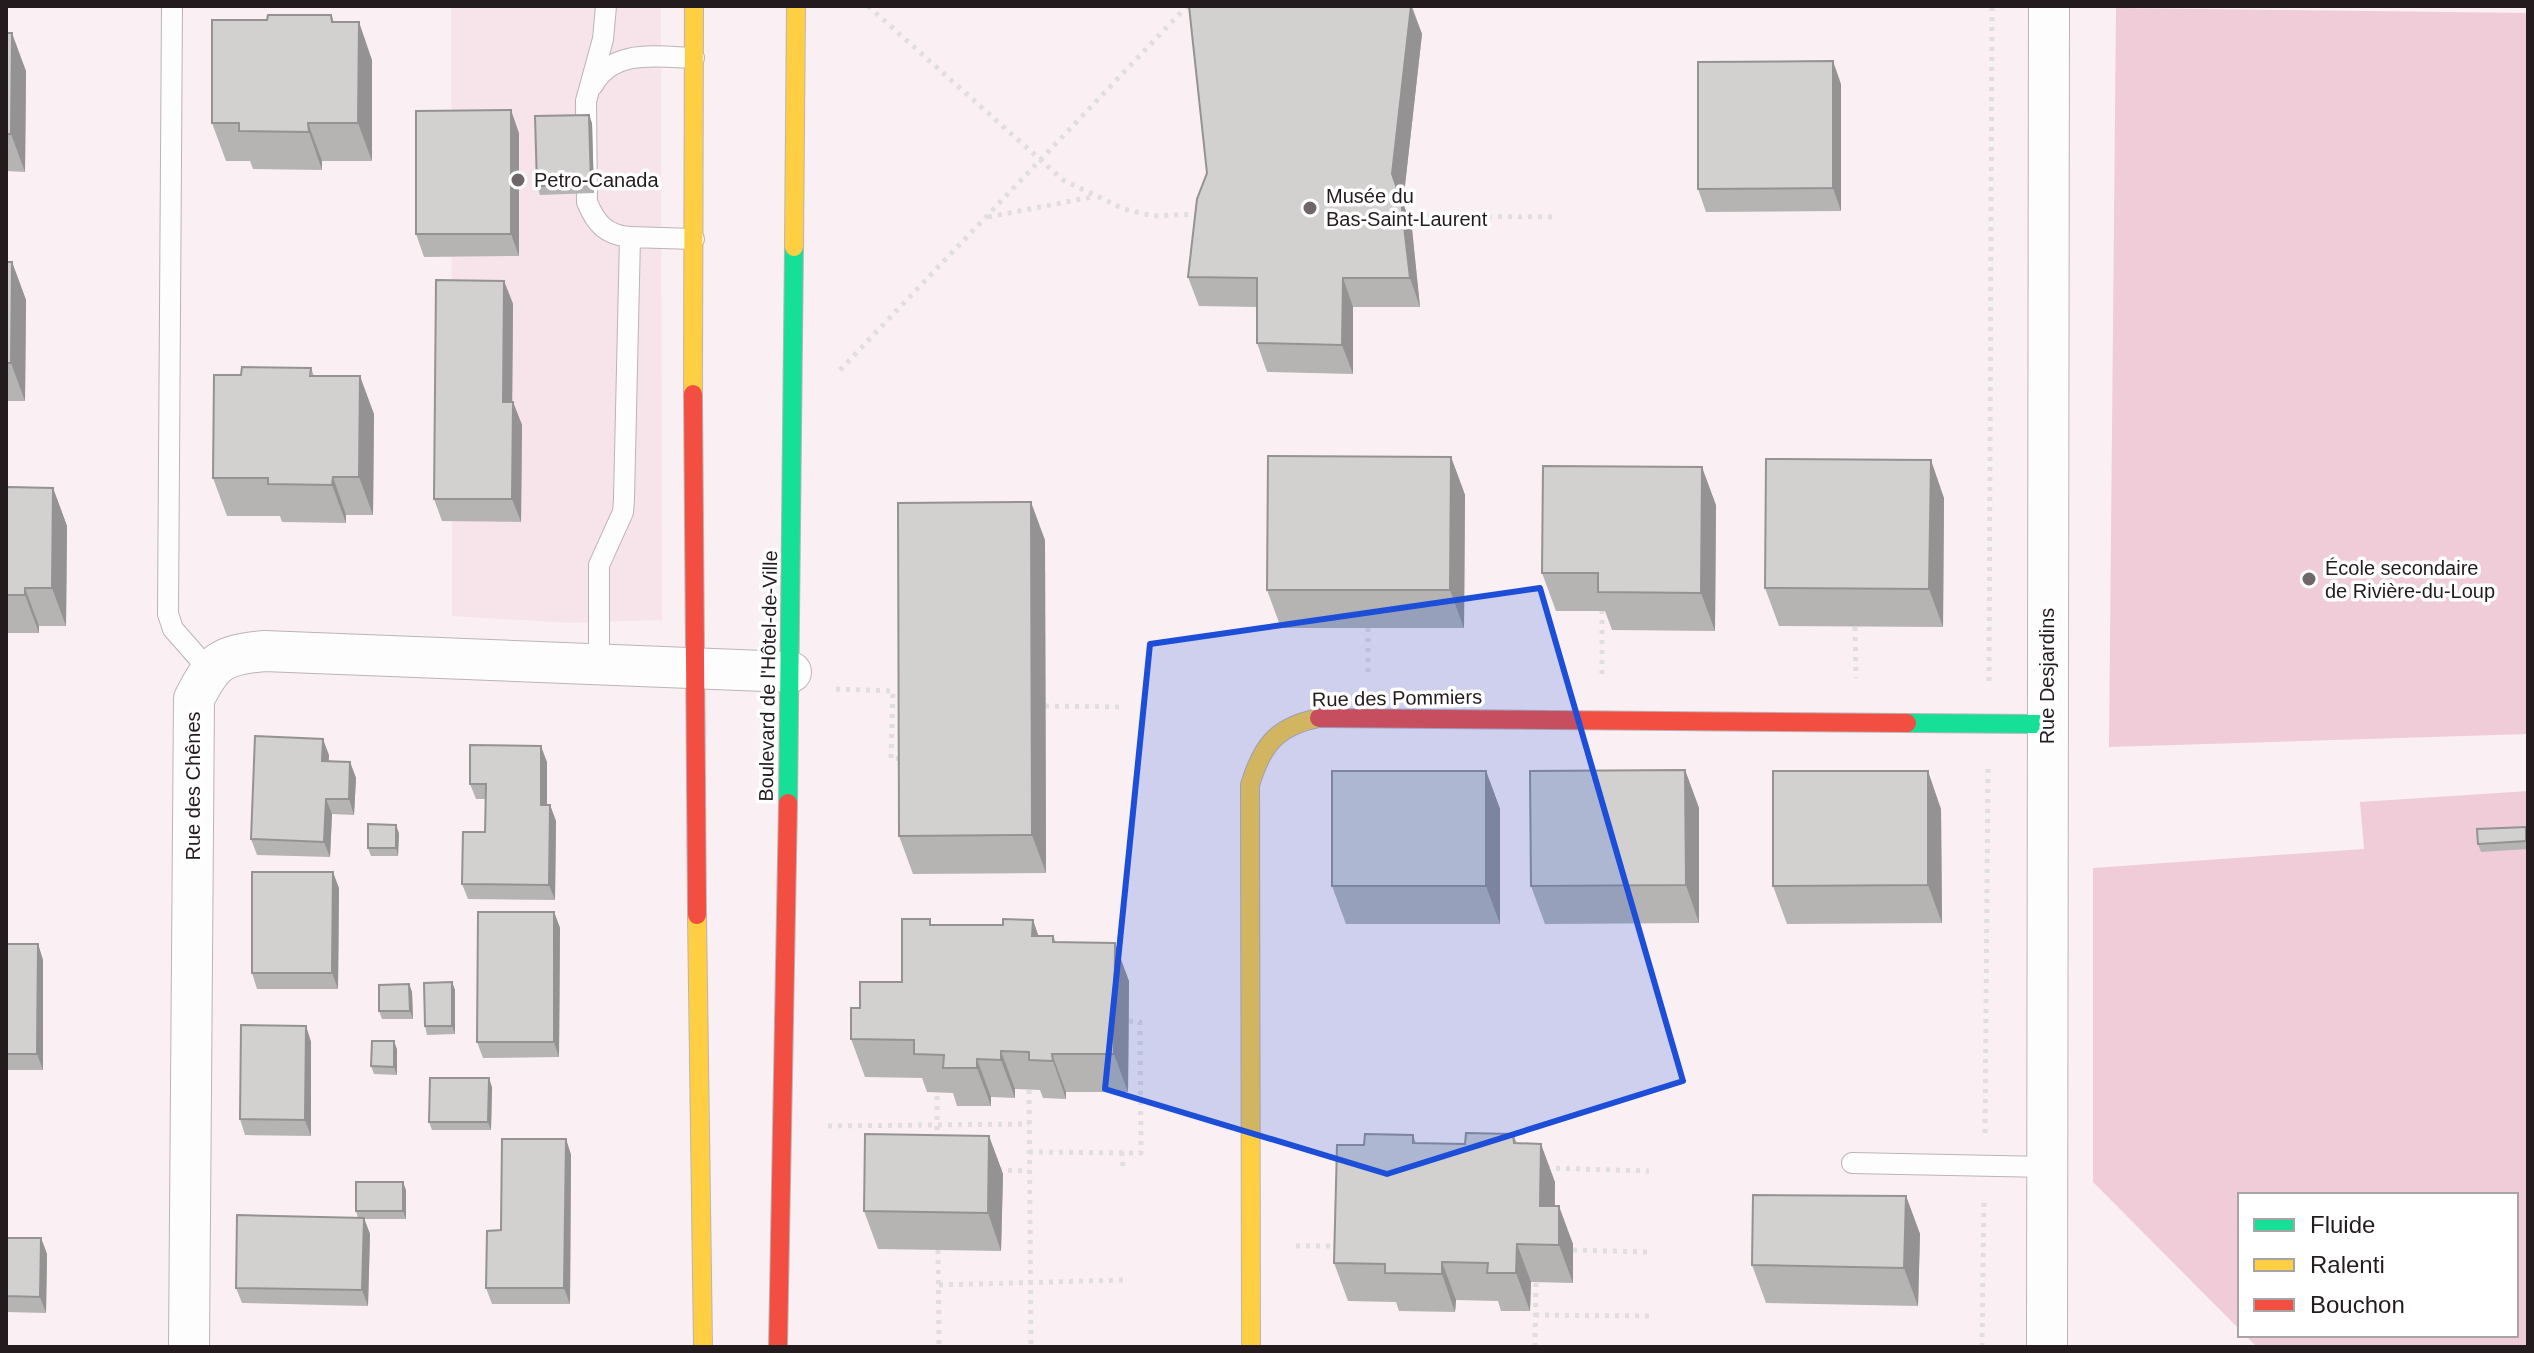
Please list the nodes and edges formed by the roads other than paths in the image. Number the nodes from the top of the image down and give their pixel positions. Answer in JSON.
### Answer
{"nodes":[{"id":1,"x":172,"y":6,"type":"edge"},
{"id":2,"x":606,"y":6,"type":"edge"},
{"id":3,"x":694,"y":6,"type":"edge"},
{"id":4,"x":796,"y":6,"type":"edge"},
{"id":5,"x":2049,"y":6,"type":"edge"},
{"id":6,"x":694,"y":58,"type":"junction"},
{"id":7,"x":586,"y":101,"type":"junction"},
{"id":8,"x":630,"y":237,"type":"junction"},
{"id":9,"x":694,"y":239,"type":"junction"},
{"id":10,"x":599,"y":664,"type":"junction"},
{"id":11,"x":693,"y":667,"type":"junction"},
{"id":12,"x":209,"y":670,"type":"junction"},
{"id":13,"x":791,"y":672,"type":"junction"},
{"id":14,"x":2047,"y":724,"type":"junction"},
{"id":15,"x":1852,"y":1163,"type":"dead end"},
{"id":16,"x":2047,"y":1167,"type":"junction"},
{"id":17,"x":189,"y":1347,"type":"edge"},
{"id":18,"x":703,"y":1347,"type":"edge"},
{"id":19,"x":778,"y":1347,"type":"edge"},
{"id":20,"x":1251,"y":1347,"type":"edge"},
{"id":21,"x":2047,"y":1347,"type":"edge"}],
"edges":[{"from":1,"to":12,"type":"lane"},
{"from":2,"to":7,"type":"lane"},
{"from":3,"to":6,"type":"main road"},
{"from":4,"to":13,"type":"main road","name":"Boulevard de l'Hôtel-de-Ville"},
{"from":5,"to":14,"type":"street","name":"Rue Desjardins"},
{"from":6,"to":7,"type":"lane"},
{"from":6,"to":9,"type":"main road"},
{"from":7,"to":8,"type":"lane"},
{"from":8,"to":9,"type":"lane"},
{"from":8,"to":10,"type":"lane"},
{"from":9,"to":11,"type":"main road"},
{"from":10,"to":11,"type":"street"},
{"from":10,"to":12,"type":"street"},
{"from":11,"to":13,"type":"street"},
{"from":11,"to":18,"type":"main road"},
{"from":12,"to":17,"type":"street","name":"Rue des Chênes"},
{"from":13,"to":19,"type":"main road","name":"Boulevard de l'Hôtel-de-Ville"},
{"from":14,"to":16,"type":"street","name":"Rue Desjardins"},
{"from":14,"to":20,"type":"main road","name":"Rue des Pommiers"},
{"from":15,"to":16,"type":"lane"},
{"from":16,"to":21,"type":"street","name":"Rue Desjardins"}]}
